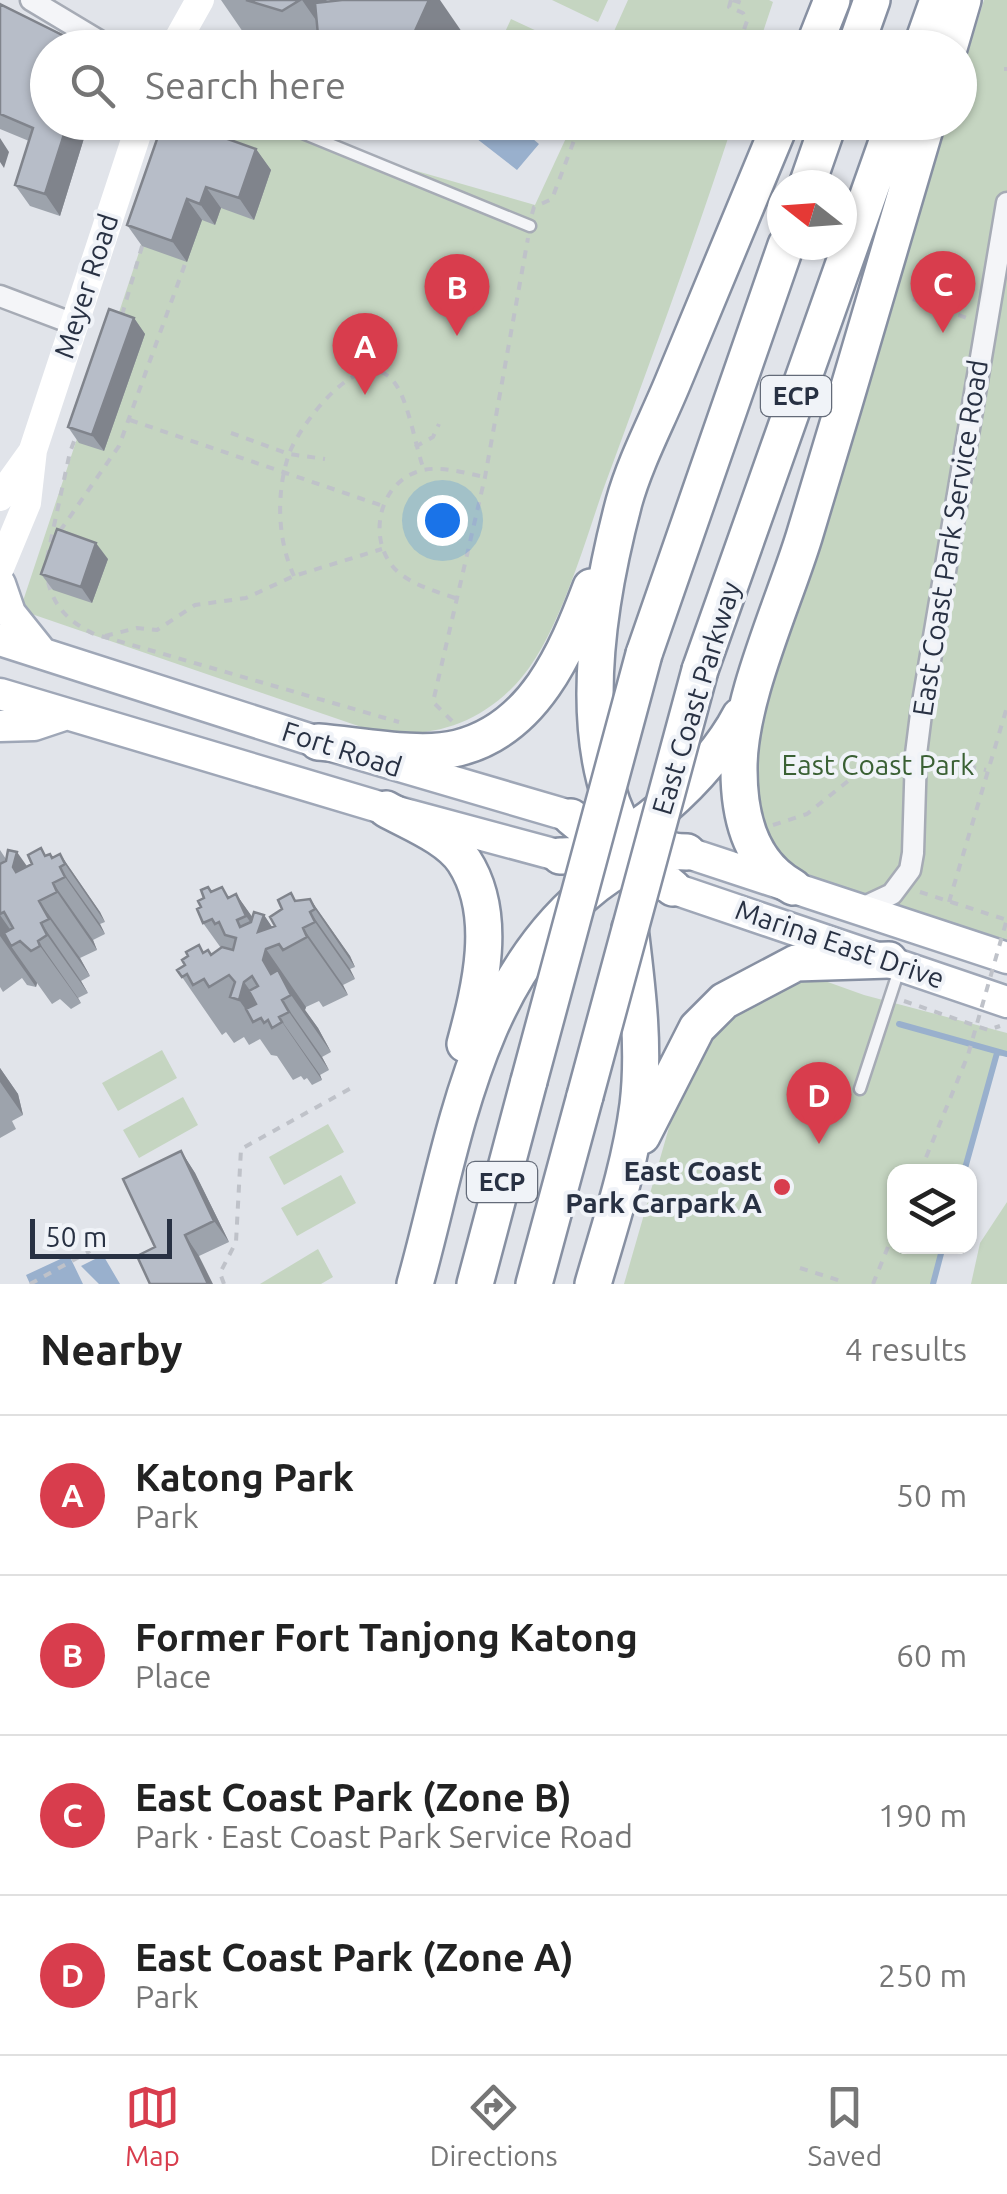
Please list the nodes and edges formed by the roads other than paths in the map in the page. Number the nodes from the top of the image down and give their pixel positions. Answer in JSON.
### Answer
{"nodes":[{"id":1,"x":31,"y":0,"type":"edge"},
{"id":2,"x":200,"y":0,"type":"edge"},
{"id":3,"x":832,"y":0,"type":"edge"},
{"id":4,"x":872,"y":0,"type":"edge"},
{"id":5,"x":938,"y":0,"type":"edge"},
{"id":6,"x":963,"y":0,"type":"edge"},
{"id":7,"x":81,"y":30,"type":"edge"},
{"id":8,"x":183,"y":30,"type":"edge"},
{"id":9,"x":820,"y":30,"type":"edge"},
{"id":10,"x":861,"y":30,"type":"edge"},
{"id":11,"x":927,"y":30,"type":"edge"},
{"id":12,"x":954,"y":30,"type":"edge"},
{"id":13,"x":135,"y":140,"type":"edge"},
{"id":14,"x":320,"y":140,"type":"edge"},
{"id":15,"x":774,"y":140,"type":"edge"},
{"id":16,"x":823,"y":140,"type":"edge"},
{"id":17,"x":888,"y":140,"type":"edge"},
{"id":18,"x":922,"y":140,"type":"edge"},
{"id":19,"x":812,"y":170,"type":"edge"},
{"id":20,"x":1007,"y":202,"type":"edge"},
{"id":21,"x":530,"y":226,"type":"road end"},
{"id":22,"x":781,"y":260,"type":"edge"},
{"id":23,"x":0,"y":296,"type":"edge"},
{"id":24,"x":74,"y":324,"type":"junction"},
{"id":25,"x":32,"y":450,"type":"junction"},
{"id":26,"x":0,"y":494,"type":"edge"},
{"id":27,"x":625,"y":499,"type":"junction"},
{"id":28,"x":0,"y":568,"type":"edge"},
{"id":29,"x":0,"y":584,"type":"edge"},
{"id":30,"x":0,"y":640,"type":"edge"},
{"id":31,"x":43,"y":654,"type":"junction"},
{"id":32,"x":752,"y":693,"type":"junction"},
{"id":33,"x":0,"y":694,"type":"edge"},
{"id":34,"x":64,"y":715,"type":"junction"},
{"id":35,"x":0,"y":726,"type":"edge"},
{"id":36,"x":318,"y":742,"type":"junction"},
{"id":37,"x":386,"y":810,"type":"junction"},
{"id":38,"x":571,"y":816,"type":"joint"},
{"id":39,"x":622,"y":852,"type":"junction"},
{"id":40,"x":687,"y":852,"type":"joint"},
{"id":41,"x":560,"y":856,"type":"joint"},
{"id":42,"x":794,"y":887,"type":"junction"},
{"id":43,"x":673,"y":888,"type":"joint"},
{"id":44,"x":860,"y":909,"type":"junction"},
{"id":45,"x":1007,"y":958,"type":"edge"},
{"id":46,"x":895,"y":962,"type":"junction"},
{"id":47,"x":1007,"y":1002,"type":"edge"},
{"id":48,"x":860,"y":1089,"type":"dead end"},
{"id":49,"x":446,"y":1168,"type":"junction"},
{"id":50,"x":625,"y":1173,"type":"junction"},
{"id":51,"x":415,"y":1284,"type":"edge"},
{"id":52,"x":475,"y":1284,"type":"edge"},
{"id":53,"x":534,"y":1284,"type":"edge"},
{"id":54,"x":593,"y":1284,"type":"edge"}],
"edges":[{"from":1,"to":7,"type":"street"},
{"from":2,"to":8,"type":"street"},
{"from":3,"to":9,"type":"highway"},
{"from":4,"to":10,"type":"highway"},
{"from":5,"to":11,"type":"highway"},
{"from":6,"to":12,"type":"highway"},
{"from":13,"to":24,"type":"street","name":"Meyer Road"},
{"from":14,"to":21,"type":"lane"},
{"from":15,"to":27,"type":"highway"},
{"from":16,"to":19,"type":"highway"},
{"from":17,"to":53,"type":"highway","name":"East Coast Parkway","number":"ECP","bridge":true},
{"from":18,"to":32,"type":"highway"},
{"from":20,"to":44,"type":"street","name":"East Coast Park Service Road"},
{"from":22,"to":52,"type":"highway","name":"East Coast Parkway","number":"ECP","bridge":true},
{"from":23,"to":24,"type":"street"},
{"from":24,"to":25,"type":"street","name":"Meyer Road"},
{"from":25,"to":26,"type":"street","name":"Meyer Road"},
{"from":25,"to":28,"type":"street","name":"Meyer Road"},
{"from":27,"to":36,"type":"highway"},
{"from":27,"to":39,"type":"highway"},
{"from":29,"to":31,"type":"main road"},
{"from":30,"to":31,"type":"main road","name":"Fort Road"},
{"from":31,"to":36,"type":"main road","name":"Fort Road"},
{"from":32,"to":39,"type":"highway"},
{"from":32,"to":42,"type":"highway"},
{"from":33,"to":34,"type":"main road","name":"Fort Road"},
{"from":34,"to":35,"type":"main road"},
{"from":34,"to":37,"type":"main road","name":"Fort Road"},
{"from":36,"to":38,"type":"main road","name":"Fort Road"},
{"from":37,"to":41,"type":"main road","name":"Fort Road"},
{"from":37,"to":49,"type":"highway"},
{"from":38,"to":39,"type":"highway"},
{"from":39,"to":40,"type":"highway"},
{"from":39,"to":41,"type":"highway"},
{"from":39,"to":43,"type":"highway"},
{"from":39,"to":49,"type":"highway"},
{"from":39,"to":50,"type":"highway"},
{"from":40,"to":42,"type":"main road","name":"Marina East Drive"},
{"from":42,"to":44,"type":"main road","name":"Marina East Drive"},
{"from":43,"to":46,"type":"main road","name":"Marina East Drive"},
{"from":44,"to":45,"type":"main road","name":"Marina East Drive"},
{"from":46,"to":47,"type":"main road","name":"Marina East Drive"},
{"from":46,"to":48,"type":"lane"},
{"from":46,"to":50,"type":"highway"},
{"from":49,"to":51,"type":"highway"},
{"from":50,"to":54,"type":"highway"}]}
